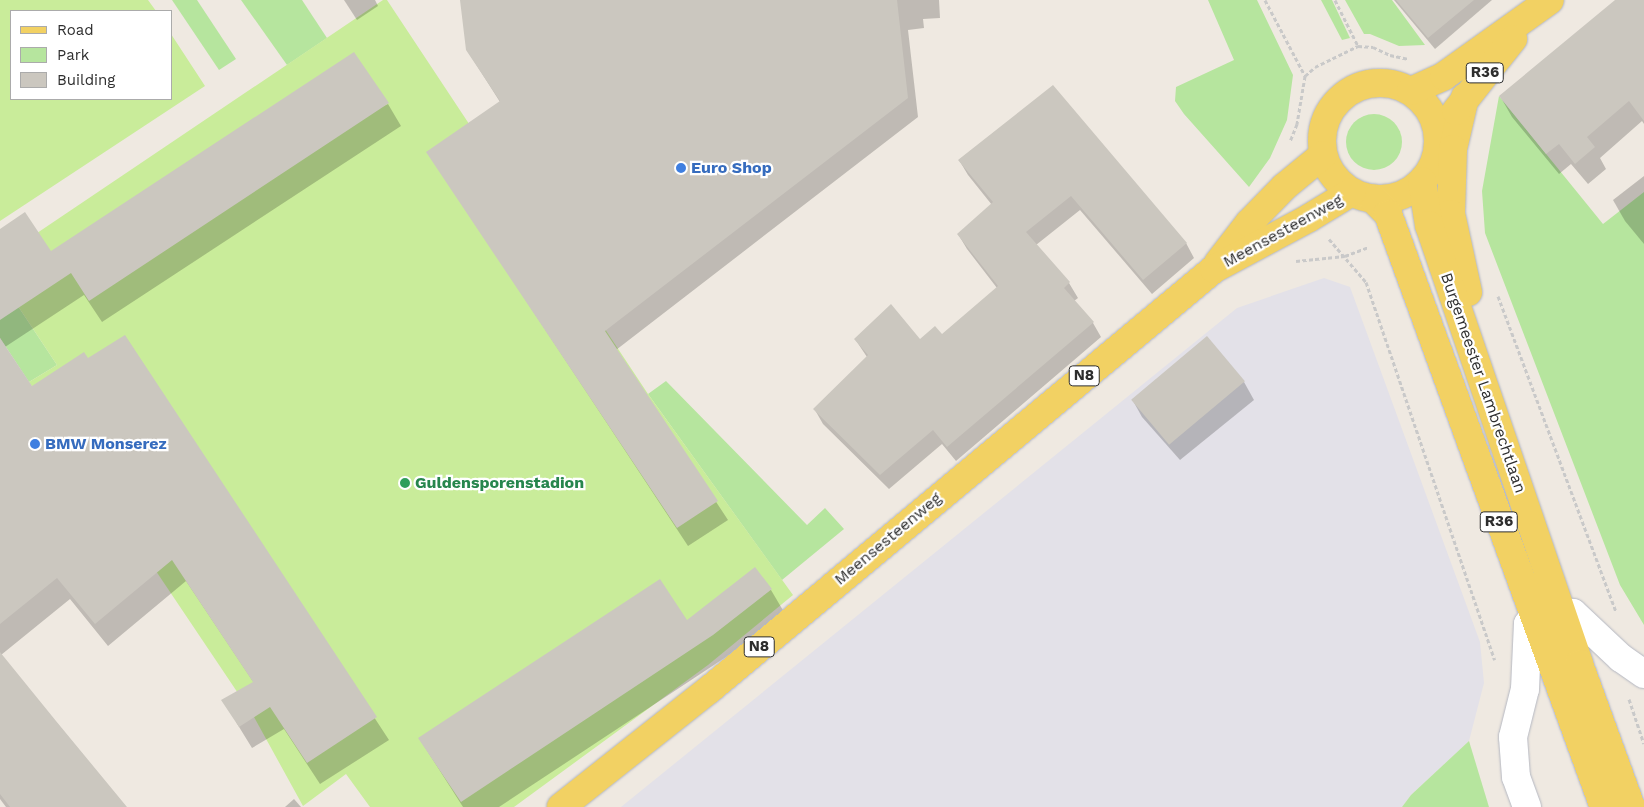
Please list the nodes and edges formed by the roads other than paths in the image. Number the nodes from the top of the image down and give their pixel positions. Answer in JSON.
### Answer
{"nodes":[{"id":1,"x":1543,"y":6,"type":"edge"},
{"id":2,"x":1411,"y":91,"type":"junction"},
{"id":3,"x":1465,"y":97,"type":"junction"},
{"id":4,"x":1438,"y":137,"type":"junction"},
{"id":5,"x":1323,"y":155,"type":"junction"},
{"id":6,"x":1422,"y":181,"type":"junction"},
{"id":7,"x":1363,"y":195,"type":"junction"},
{"id":8,"x":1214,"y":269,"type":"junction"},
{"id":9,"x":1473,"y":350,"type":"junction"},
{"id":10,"x":1561,"y":612,"type":"junction"},
{"id":11,"x":1533,"y":618,"type":"junction"},
{"id":12,"x":1644,"y":674,"type":"edge"},
{"id":13,"x":561,"y":807,"type":"edge"},
{"id":14,"x":1527,"y":807,"type":"edge"},
{"id":15,"x":1604,"y":807,"type":"edge"},
{"id":16,"x":1631,"y":807,"type":"edge"}],
"edges":[{"from":1,"to":2,"type":"main road","number":"R36"},
{"from":1,"to":3,"type":"main road","number":"R36"},
{"from":2,"to":4,"type":"main road","number":"R36"},
{"from":2,"to":5,"type":"main road","number":"R36"},
{"from":3,"to":4,"type":"main road","number":"R36"},
{"from":3,"to":9,"type":"main road","number":"R36"},
{"from":4,"to":6,"type":"main road","number":"R36"},
{"from":5,"to":7,"type":"main road","number":"R36"},
{"from":5,"to":8,"type":"main road","name":"Meensesteenweg","number":"N8"},
{"from":6,"to":7,"type":"main road","number":"R36"},
{"from":6,"to":9,"type":"main road","name":"Burgemeester Lambrechtlaan","number":"R36"},
{"from":7,"to":8,"type":"main road","name":"Meensesteenweg","number":"N8"},
{"from":7,"to":11,"type":"main road","name":"Burgemeester Lambrechtlaan","number":"R36"},
{"from":8,"to":13,"type":"main road","name":"Meensesteenweg","number":"N8"},
{"from":9,"to":10,"type":"main road","name":"Burgemeester Lambrechtlaan","number":"R36"},
{"from":10,"to":12,"type":"street"},
{"from":10,"to":16,"type":"main road","name":"Burgemeester Lambrechtlaan","number":"R36"},
{"from":11,"to":14,"type":"street"},
{"from":11,"to":15,"type":"main road","name":"Burgemeester Lambrechtlaan","number":"R36"}]}
